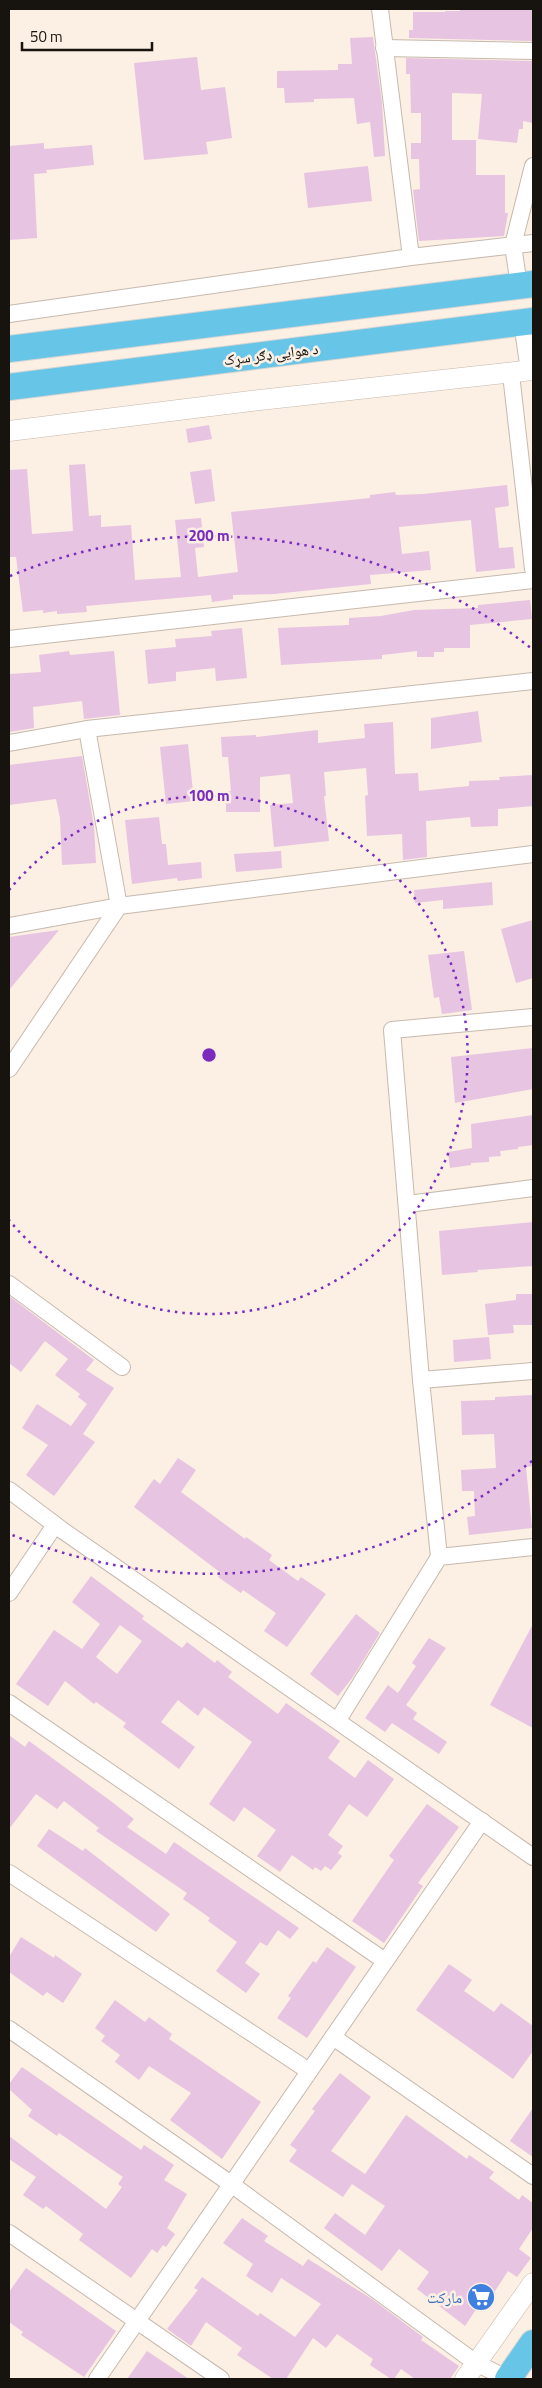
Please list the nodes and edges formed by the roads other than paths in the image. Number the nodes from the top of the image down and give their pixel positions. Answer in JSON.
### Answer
{"nodes":[{"id":1,"x":380,"y":9,"type":"edge"},
{"id":2,"x":384,"y":48,"type":"junction"},
{"id":3,"x":533,"y":51,"type":"edge"},
{"id":4,"x":533,"y":166,"type":"edge"},
{"id":5,"x":533,"y":243,"type":"edge"},
{"id":6,"x":513,"y":246,"type":"junction"},
{"id":7,"x":411,"y":257,"type":"junction"},
{"id":8,"x":526,"y":285,"type":"edge"},
{"id":9,"x":9,"y":314,"type":"edge"},
{"id":10,"x":528,"y":321,"type":"edge"},
{"id":11,"x":9,"y":349,"type":"edge"},
{"id":12,"x":524,"y":372,"type":"edge"},
{"id":13,"x":9,"y":387,"type":"edge"},
{"id":14,"x":9,"y":431,"type":"edge"},
{"id":15,"x":533,"y":569,"type":"edge"},
{"id":16,"x":533,"y":580,"type":"edge"},
{"id":17,"x":9,"y":639,"type":"edge"},
{"id":18,"x":533,"y":681,"type":"edge"},
{"id":19,"x":87,"y":729,"type":"junction"},
{"id":20,"x":9,"y":743,"type":"edge"},
{"id":21,"x":533,"y":854,"type":"edge"},
{"id":22,"x":119,"y":906,"type":"junction"},
{"id":23,"x":9,"y":926,"type":"edge"},
{"id":24,"x":533,"y":1017,"type":"edge"},
{"id":25,"x":9,"y":1069,"type":"edge"},
{"id":26,"x":533,"y":1188,"type":"edge"},
{"id":27,"x":408,"y":1204,"type":"junction"},
{"id":28,"x":9,"y":1284,"type":"edge"},
{"id":29,"x":122,"y":1367,"type":"dead end"},
{"id":30,"x":533,"y":1371,"type":"edge"},
{"id":31,"x":421,"y":1380,"type":"junction"},
{"id":32,"x":9,"y":1490,"type":"edge"},
{"id":33,"x":55,"y":1525,"type":"junction"},
{"id":34,"x":533,"y":1546,"type":"edge"},
{"id":35,"x":440,"y":1557,"type":"junction"},
{"id":36,"x":9,"y":1593,"type":"edge"},
{"id":37,"x":9,"y":1703,"type":"edge"},
{"id":38,"x":338,"y":1720,"type":"junction"},
{"id":39,"x":482,"y":1821,"type":"junction"},
{"id":40,"x":533,"y":1857,"type":"edge"},
{"id":41,"x":9,"y":1873,"type":"edge"},
{"id":42,"x":385,"y":1962,"type":"junction"},
{"id":43,"x":9,"y":2029,"type":"edge"},
{"id":44,"x":333,"y":2037,"type":"junction"},
{"id":45,"x":309,"y":2071,"type":"junction"},
{"id":46,"x":533,"y":2176,"type":"edge"},
{"id":47,"x":232,"y":2184,"type":"junction"},
{"id":48,"x":9,"y":2232,"type":"edge"},
{"id":49,"x":533,"y":2283,"type":"edge"},
{"id":50,"x":137,"y":2320,"type":"junction"},
{"id":51,"x":533,"y":2343,"type":"edge"},
{"id":52,"x":471,"y":2371,"type":"edge"},
{"id":53,"x":96,"y":2379,"type":"edge"},
{"id":54,"x":221,"y":2379,"type":"edge"},
{"id":55,"x":508,"y":2379,"type":"edge"}],
"edges":[{"from":1,"to":2,"type":"street"},
{"from":2,"to":3,"type":"street"},
{"from":2,"to":7,"type":"street"},
{"from":4,"to":6,"type":"street"},
{"from":5,"to":6,"type":"street"},
{"from":6,"to":7,"type":"street"},
{"from":6,"to":8,"type":"street"},
{"from":7,"to":9,"type":"street"},
{"from":8,"to":11,"type":"main road"},
{"from":10,"to":12,"type":"street"},
{"from":10,"to":13,"type":"main road","name":"د هوایی ډګر سړک"},
{"from":12,"to":14,"type":"street"},
{"from":12,"to":15,"type":"street"},
{"from":16,"to":17,"type":"street"},
{"from":18,"to":19,"type":"street"},
{"from":19,"to":20,"type":"street"},
{"from":19,"to":22,"type":"street"},
{"from":21,"to":22,"type":"street"},
{"from":22,"to":23,"type":"street"},
{"from":22,"to":25,"type":"street"},
{"from":24,"to":27,"type":"street"},
{"from":26,"to":27,"type":"street"},
{"from":27,"to":31,"type":"street"},
{"from":28,"to":29,"type":"street"},
{"from":30,"to":31,"type":"street"},
{"from":31,"to":35,"type":"street"},
{"from":32,"to":33,"type":"street"},
{"from":33,"to":36,"type":"street"},
{"from":33,"to":38,"type":"street"},
{"from":34,"to":35,"type":"street"},
{"from":35,"to":38,"type":"street"},
{"from":37,"to":42,"type":"street"},
{"from":38,"to":39,"type":"street"},
{"from":39,"to":40,"type":"street"},
{"from":39,"to":42,"type":"street"},
{"from":41,"to":45,"type":"street"},
{"from":42,"to":44,"type":"street"},
{"from":43,"to":47,"type":"street"},
{"from":44,"to":45,"type":"street"},
{"from":44,"to":46,"type":"street"},
{"from":45,"to":47,"type":"street"},
{"from":47,"to":50,"type":"street"},
{"from":47,"to":52,"type":"street"},
{"from":48,"to":50,"type":"street"},
{"from":49,"to":52,"type":"street"},
{"from":50,"to":53,"type":"street"},
{"from":50,"to":54,"type":"street"},
{"from":51,"to":55,"type":"main road"},
{"from":52,"to":55,"type":"street"}]}
